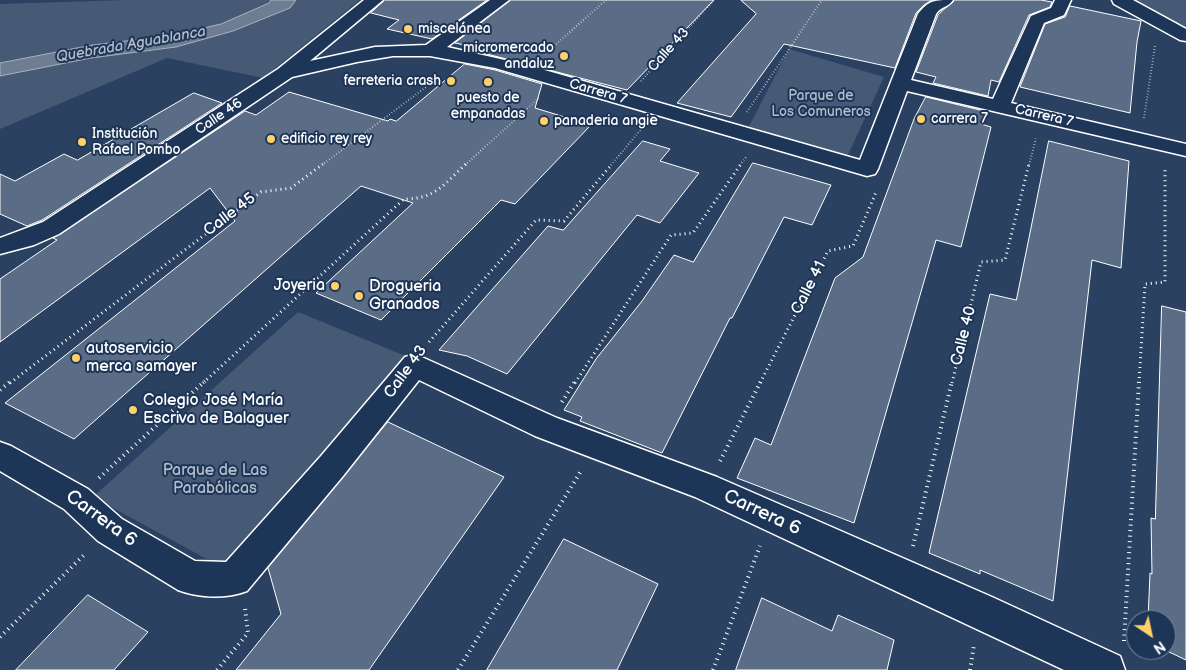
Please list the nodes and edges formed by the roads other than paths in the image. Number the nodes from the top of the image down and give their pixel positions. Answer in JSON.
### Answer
{"nodes":[{"id":1,"x":375,"y":0,"type":"edge"},
{"id":2,"x":500,"y":0,"type":"edge"},
{"id":3,"x":945,"y":0,"type":"edge"},
{"id":4,"x":1063,"y":0,"type":"edge"},
{"id":5,"x":1120,"y":0,"type":"edge"},
{"id":6,"x":1186,"y":36,"type":"edge"},
{"id":7,"x":363,"y":37,"type":"junction"},
{"id":8,"x":430,"y":51,"type":"junction"},
{"id":9,"x":285,"y":73,"type":"junction"},
{"id":10,"x":901,"y":84,"type":"junction"},
{"id":11,"x":1000,"y":106,"type":"junction"},
{"id":12,"x":1186,"y":150,"type":"edge"},
{"id":13,"x":0,"y":246,"type":"edge"},
{"id":14,"x":415,"y":365,"type":"joint"},
{"id":15,"x":0,"y":455,"type":"edge"},
{"id":16,"x":234,"y":579,"type":"joint"},
{"id":17,"x":1115,"y":660,"type":"edge"}],
"edges":[{"from":1,"to":7,"type":"street","name":"Calle 46"},
{"from":2,"to":8,"type":"street"},
{"from":3,"to":10,"type":"street"},
{"from":4,"to":11,"type":"street"},
{"from":5,"to":6,"type":"street"},
{"from":7,"to":8,"type":"street","name":"Carrera 7"},
{"from":7,"to":9,"type":"street","name":"Calle 46"},
{"from":7,"to":9,"type":"street","name":"Carrera 7"},
{"from":8,"to":10,"type":"street","name":"Carrera 7"},
{"from":9,"to":13,"type":"street","name":"Calle 46"},
{"from":10,"to":11,"type":"street","name":"Carrera 7"},
{"from":11,"to":12,"type":"street","name":"Carrera 7"},
{"from":14,"to":16,"type":"street","name":"Calle 43"},
{"from":14,"to":17,"type":"street","name":"Carrera 6"},
{"from":15,"to":16,"type":"street","name":"Carrera 6"}]}
